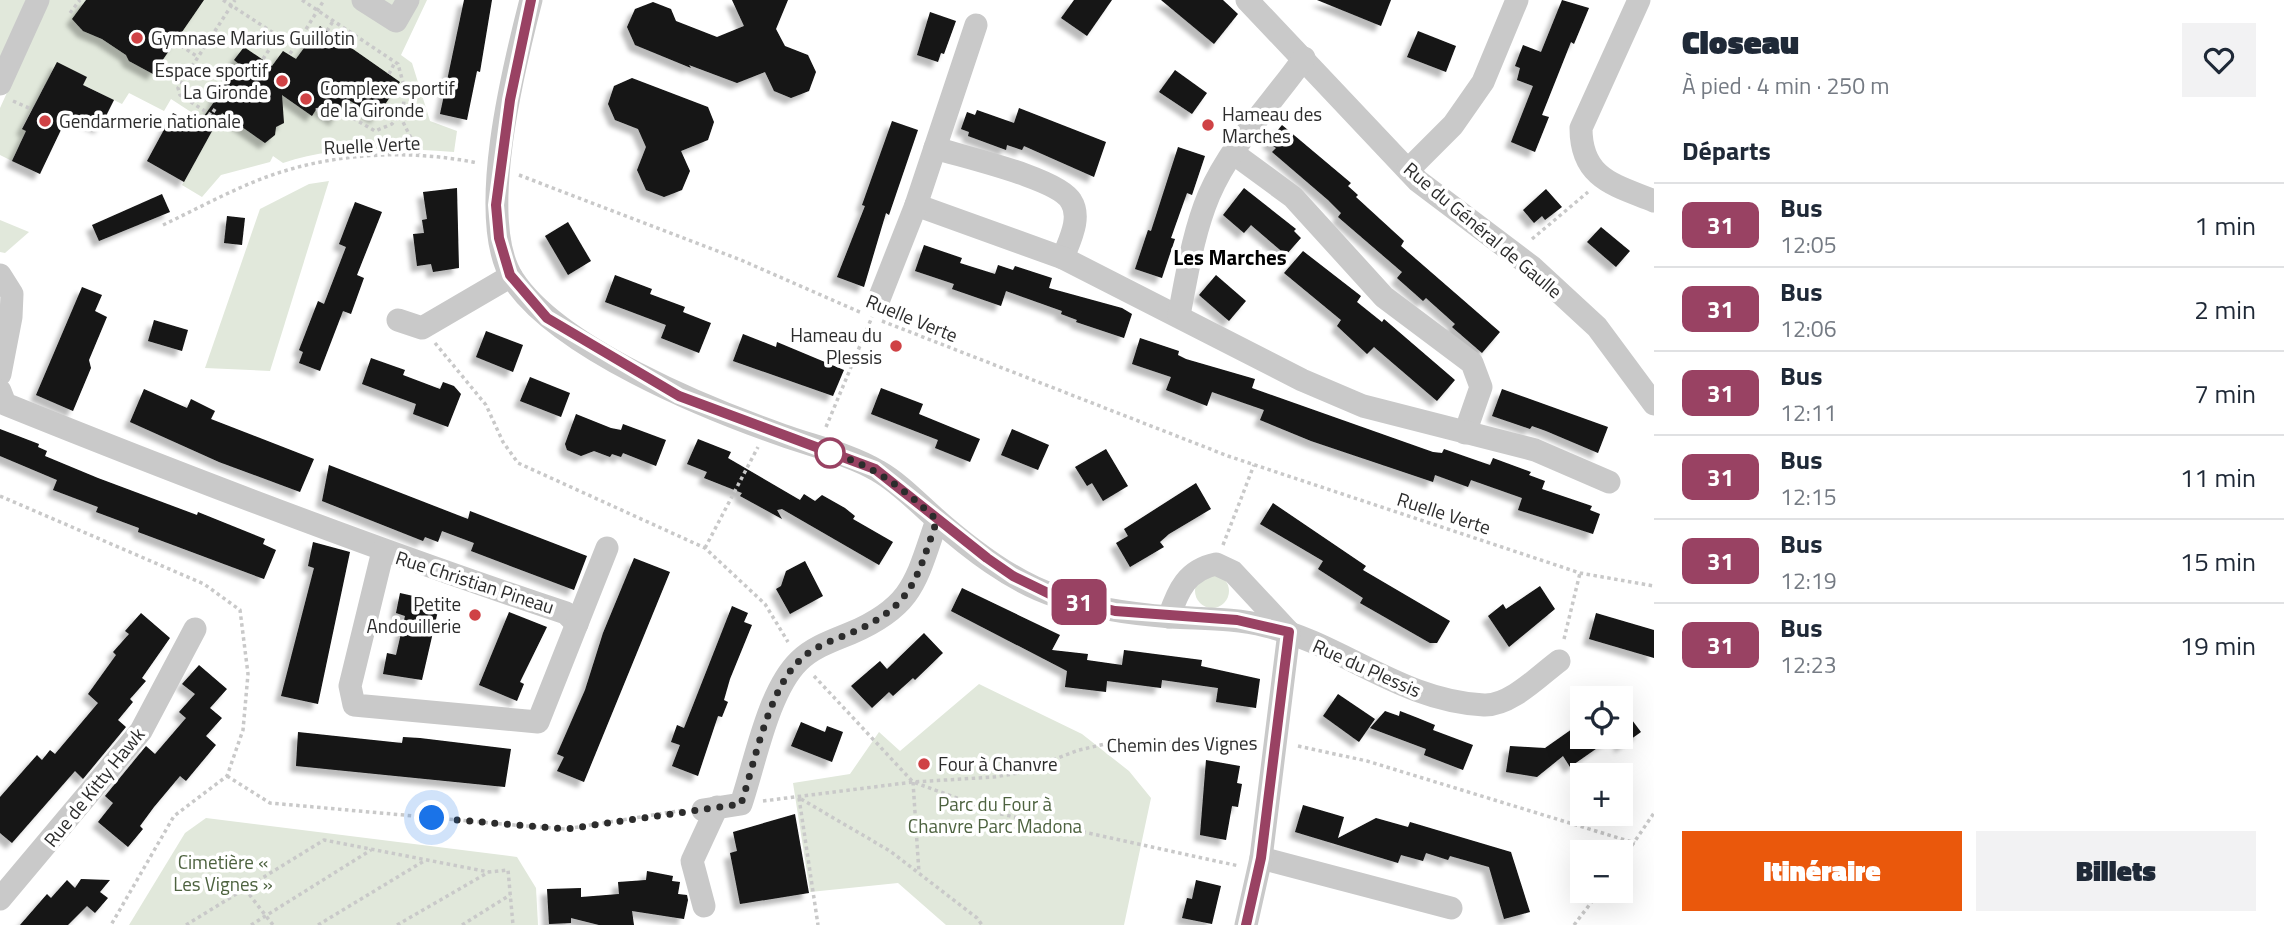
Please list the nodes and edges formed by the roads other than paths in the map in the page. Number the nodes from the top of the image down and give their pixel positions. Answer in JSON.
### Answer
{"nodes":[{"id":1,"x":37,"y":0,"type":"edge"},
{"id":2,"x":363,"y":0,"type":"edge"},
{"id":3,"x":408,"y":0,"type":"edge"},
{"id":4,"x":531,"y":0,"type":"edge"},
{"id":5,"x":1247,"y":0,"type":"edge"},
{"id":6,"x":1517,"y":0,"type":"edge"},
{"id":7,"x":1639,"y":0,"type":"edge"},
{"id":8,"x":976,"y":25,"type":"dead end"},
{"id":9,"x":1304,"y":58,"type":"junction"},
{"id":10,"x":2,"y":91,"type":"edge"},
{"id":11,"x":935,"y":148,"type":"junction"},
{"id":12,"x":1233,"y":153,"type":"junction"},
{"id":13,"x":1408,"y":170,"type":"junction"},
{"id":14,"x":1654,"y":201,"type":"edge"},
{"id":15,"x":916,"y":205,"type":"junction"},
{"id":16,"x":1063,"y":258,"type":"junction"},
{"id":17,"x":0,"y":275,"type":"edge"},
{"id":18,"x":510,"y":275,"type":"junction"},
{"id":19,"x":876,"y":308,"type":"road end"},
{"id":20,"x":1179,"y":316,"type":"junction"},
{"id":21,"x":398,"y":320,"type":"dead end"},
{"id":22,"x":0,"y":374,"type":"edge"},
{"id":23,"x":0,"y":391,"type":"edge"},
{"id":24,"x":1654,"y":404,"type":"edge"},
{"id":25,"x":1465,"y":433,"type":"junction"},
{"id":26,"x":1609,"y":482,"type":"dead end"},
{"id":27,"x":937,"y":520,"type":"junction"},
{"id":28,"x":607,"y":548,"type":"dead end"},
{"id":29,"x":383,"y":551,"type":"junction"},
{"id":30,"x":1169,"y":617,"type":"junction"},
{"id":31,"x":577,"y":624,"type":"junction"},
{"id":32,"x":195,"y":629,"type":"dead end"},
{"id":33,"x":1289,"y":632,"type":"junction"},
{"id":34,"x":1559,"y":661,"type":"road end"},
{"id":35,"x":1261,"y":858,"type":"junction"},
{"id":36,"x":10,"y":874,"type":"edge"},
{"id":37,"x":0,"y":899,"type":"edge"},
{"id":38,"x":704,"y":906,"type":"dead end"},
{"id":39,"x":1451,"y":908,"type":"dead end"},
{"id":40,"x":1246,"y":925,"type":"edge"}],
"edges":[{"from":1,"to":10,"type":"street"},
{"from":2,"to":3,"type":"street"},
{"from":4,"to":18,"type":"street","name":"Rue du Plessis"},
{"from":5,"to":9,"type":"street","name":"Rue du Général de Gaulle"},
{"from":6,"to":13,"type":"street"},
{"from":7,"to":14,"type":"street"},
{"from":8,"to":11,"type":"street"},
{"from":9,"to":12,"type":"street"},
{"from":9,"to":13,"type":"street","name":"Rue du Général de Gaulle"},
{"from":11,"to":15,"type":"street"},
{"from":11,"to":16,"type":"street"},
{"from":12,"to":20,"type":"street"},
{"from":12,"to":25,"type":"street"},
{"from":13,"to":24,"type":"street","name":"Rue du Général de Gaulle"},
{"from":15,"to":16,"type":"street"},
{"from":15,"to":19,"type":"street"},
{"from":16,"to":20,"type":"street"},
{"from":17,"to":22,"type":"street"},
{"from":18,"to":21,"type":"street"},
{"from":18,"to":27,"type":"street","name":"Rue du Plessis"},
{"from":20,"to":25,"type":"street"},
{"from":23,"to":29,"type":"street","name":"Rue Christian Pineau"},
{"from":25,"to":26,"type":"street"},
{"from":27,"to":30,"type":"street","name":"Rue du Plessis"},
{"from":27,"to":38,"type":"street"},
{"from":28,"to":31,"type":"street"},
{"from":29,"to":31,"type":"street","name":"Rue Christian Pineau"},
{"from":29,"to":31,"type":"street","name":"Rue Christian Pineau"},
{"from":30,"to":33,"type":"street","name":"Rue du Plessis"},
{"from":30,"to":33,"type":"street","name":"Rue du Plessis"},
{"from":32,"to":36,"type":"street","name":"Rue de Kitty Hawk"},
{"from":33,"to":34,"type":"street","name":"Rue du Plessis"},
{"from":33,"to":35,"type":"street"},
{"from":35,"to":39,"type":"street"},
{"from":35,"to":40,"type":"street"},
{"from":36,"to":37,"type":"street","name":"Rue de Kitty Hawk"}]}
